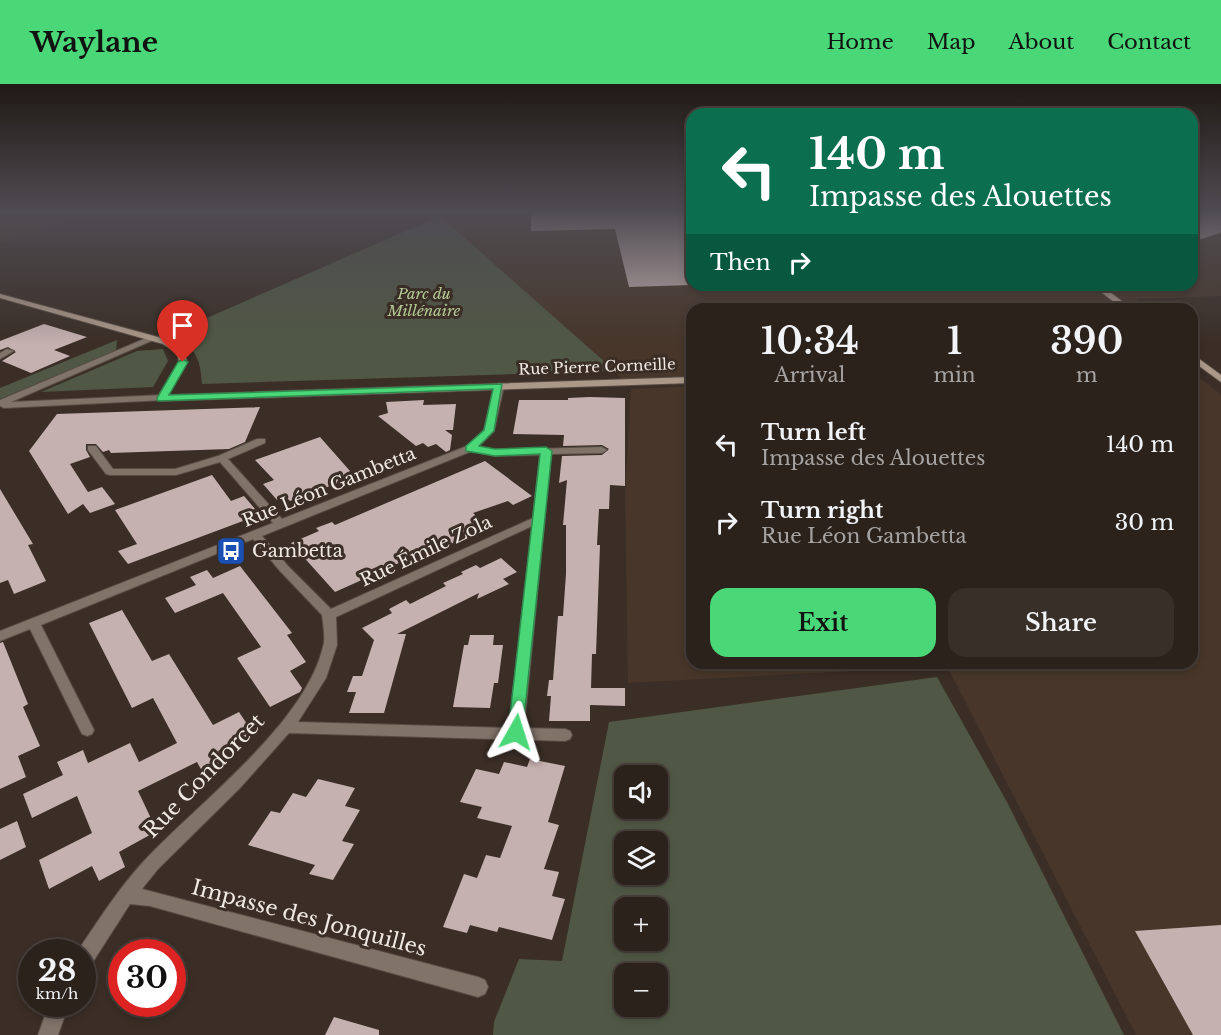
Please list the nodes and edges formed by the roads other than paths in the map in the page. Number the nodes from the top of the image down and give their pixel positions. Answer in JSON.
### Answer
{"nodes":[{"id":1,"x":1104,"y":291,"type":"edge"},
{"id":2,"x":0,"y":296,"type":"edge"},
{"id":3,"x":1120,"y":303,"type":"edge"},
{"id":4,"x":154,"y":338,"type":"junction"},
{"id":5,"x":10,"y":351,"type":"dead end"},
{"id":6,"x":0,"y":356,"type":"edge"},
{"id":7,"x":1198,"y":363,"type":"edge"},
{"id":8,"x":1221,"y":379,"type":"edge"},
{"id":9,"x":686,"y":380,"type":"edge"},
{"id":10,"x":499,"y":386,"type":"junction"},
{"id":11,"x":162,"y":398,"type":"junction"},
{"id":12,"x":0,"y":404,"type":"edge"},
{"id":13,"x":261,"y":441,"type":"dead end"},
{"id":14,"x":92,"y":448,"type":"dead end"},
{"id":15,"x":471,"y":448,"type":"junction"},
{"id":16,"x":602,"y":450,"type":"dead end"},
{"id":17,"x":546,"y":451,"type":"junction"},
{"id":18,"x":222,"y":458,"type":"junction"},
{"id":19,"x":537,"y":520,"type":"junction"},
{"id":20,"x":281,"y":525,"type":"junction"},
{"id":21,"x":256,"y":535,"type":"junction"},
{"id":22,"x":329,"y":615,"type":"junction"},
{"id":23,"x":34,"y":623,"type":"junction"},
{"id":24,"x":0,"y":636,"type":"edge"},
{"id":25,"x":285,"y":727,"type":"junction"},
{"id":26,"x":87,"y":730,"type":"dead end"},
{"id":27,"x":516,"y":732,"type":"junction"},
{"id":28,"x":565,"y":735,"type":"dead end"},
{"id":29,"x":127,"y":895,"type":"junction"},
{"id":30,"x":96,"y":940,"type":"edge"},
{"id":31,"x":478,"y":987,"type":"dead end"},
{"id":32,"x":54,"y":1017,"type":"edge"},
{"id":33,"x":48,"y":1035,"type":"edge"}],
"edges":[{"from":1,"to":3,"type":"street"},
{"from":2,"to":4,"type":"street"},
{"from":4,"to":11,"type":"street"},
{"from":4,"to":12,"type":"street"},
{"from":5,"to":6,"type":"street"},
{"from":7,"to":8,"type":"street"},
{"from":9,"to":10,"type":"street","name":"Rue Pierre Corneille"},
{"from":10,"to":11,"type":"street","name":"Rue Pierre Corneille"},
{"from":10,"to":15,"type":"street","name":"Rue Léon Gambetta"},
{"from":11,"to":12,"type":"street","name":"Rue Pierre Corneille"},
{"from":13,"to":18,"type":"street"},
{"from":14,"to":18,"type":"street"},
{"from":15,"to":17,"type":"street"},
{"from":15,"to":20,"type":"street","name":"Rue Léon Gambetta"},
{"from":16,"to":17,"type":"street"},
{"from":17,"to":19,"type":"street"},
{"from":18,"to":20,"type":"street"},
{"from":19,"to":22,"type":"street","name":"Rue Émile Zola"},
{"from":19,"to":27,"type":"street"},
{"from":20,"to":21,"type":"street","name":"Rue Léon Gambetta"},
{"from":21,"to":22,"type":"street"},
{"from":21,"to":23,"type":"street","name":"Rue Léon Gambetta"},
{"from":22,"to":25,"type":"street","name":"Rue Condorcet"},
{"from":23,"to":24,"type":"street","name":"Rue Léon Gambetta"},
{"from":23,"to":26,"type":"street"},
{"from":25,"to":27,"type":"street"},
{"from":25,"to":29,"type":"street","name":"Rue Condorcet"},
{"from":27,"to":28,"type":"street"},
{"from":29,"to":30,"type":"street","name":"Rue Condorcet"},
{"from":29,"to":31,"type":"street","name":"Impasse des Jonquilles"},
{"from":32,"to":33,"type":"street"}]}
